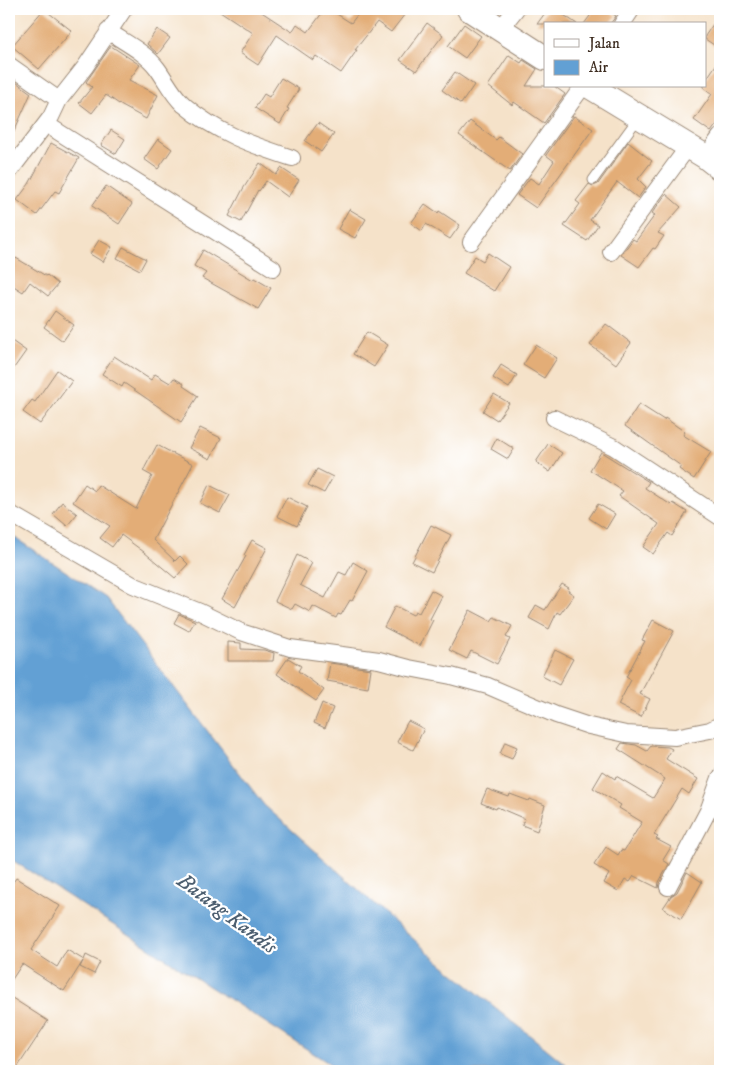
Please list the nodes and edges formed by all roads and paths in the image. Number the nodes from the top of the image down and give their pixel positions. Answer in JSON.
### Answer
{"nodes":[{"id":1,"x":124,"y":9,"type":"edge"},
{"id":2,"x":469,"y":9,"type":"edge"},
{"id":3,"x":516,"y":9,"type":"edge"},
{"id":4,"x":632,"y":9,"type":"edge"},
{"id":5,"x":623,"y":22,"type":"edge"},
{"id":6,"x":501,"y":28,"type":"junction"},
{"id":7,"x":108,"y":31,"type":"junction"},
{"id":8,"x":544,"y":57,"type":"edge"},
{"id":9,"x":9,"y":65,"type":"edge"},
{"id":10,"x":582,"y":88,"type":"edge"},
{"id":11,"x":592,"y":88,"type":"edge"},
{"id":12,"x":59,"y":100,"type":"junction"},
{"id":13,"x":640,"y":117,"type":"junction"},
{"id":14,"x":46,"y":124,"type":"junction"},
{"id":15,"x":720,"y":137,"type":"edge"},
{"id":16,"x":292,"y":158,"type":"dead end"},
{"id":17,"x":705,"y":158,"type":"edge"},
{"id":18,"x":9,"y":172,"type":"edge"},
{"id":19,"x":594,"y":180,"type":"dead end"},
{"id":20,"x":471,"y":242,"type":"dead end"},
{"id":21,"x":611,"y":252,"type":"dead end"},
{"id":22,"x":273,"y":268,"type":"dead end"},
{"id":23,"x":554,"y":418,"type":"dead end"},
{"id":24,"x":9,"y":512,"type":"edge"},
{"id":25,"x":720,"y":517,"type":"edge"},
{"id":26,"x":720,"y":725,"type":"edge"},
{"id":27,"x":720,"y":778,"type":"edge"},
{"id":28,"x":714,"y":814,"type":"edge"},
{"id":29,"x":668,"y":887,"type":"dead end"}],
"edges":[{"from":1,"to":7,"type":"street"},
{"from":2,"to":6,"type":"street"},
{"from":3,"to":6,"type":"street"},
{"from":4,"to":5,"type":"street"},
{"from":6,"to":8,"type":"street"},
{"from":7,"to":12,"type":"street"},
{"from":7,"to":16,"type":"street"},
{"from":9,"to":12,"type":"street"},
{"from":10,"to":20,"type":"street"},
{"from":11,"to":13,"type":"street"},
{"from":12,"to":14,"type":"street"},
{"from":13,"to":17,"type":"street"},
{"from":13,"to":19,"type":"lane"},
{"from":14,"to":18,"type":"street"},
{"from":14,"to":22,"type":"street"},
{"from":15,"to":17,"type":"street"},
{"from":17,"to":21,"type":"street"},
{"from":23,"to":25,"type":"street"},
{"from":24,"to":26,"type":"street"},
{"from":27,"to":28,"type":"street"},
{"from":28,"to":29,"type":"street"}]}
